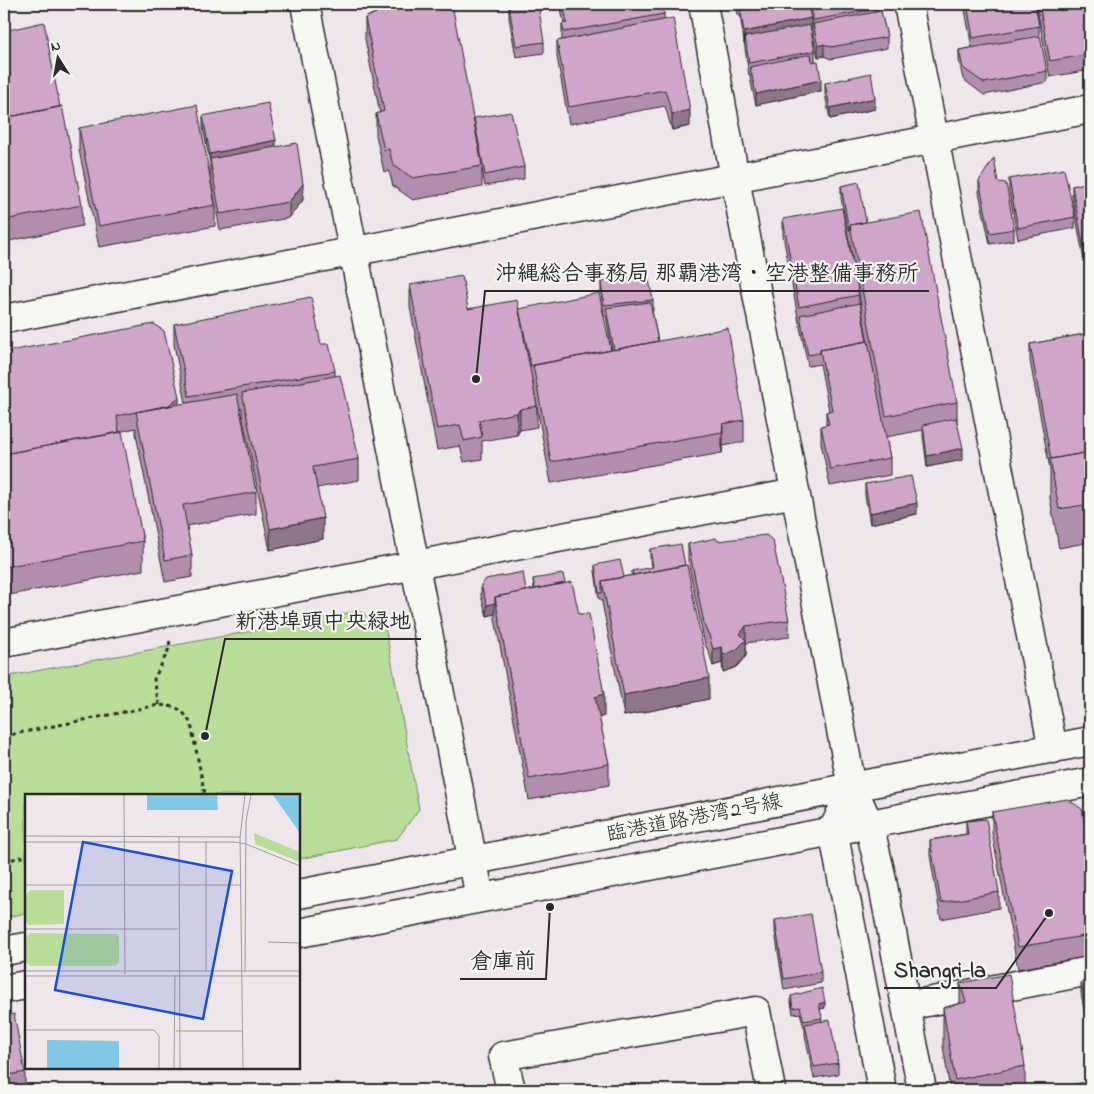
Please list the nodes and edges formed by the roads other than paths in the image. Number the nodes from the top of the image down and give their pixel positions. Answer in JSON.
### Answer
{"nodes":[{"id":1,"x":306,"y":4,"type":"edge"},
{"id":2,"x":703,"y":4,"type":"edge"},
{"id":3,"x":908,"y":4,"type":"edge"},
{"id":4,"x":1090,"y":109,"type":"edge"},
{"id":5,"x":934,"y":140,"type":"junction"},
{"id":6,"x":735,"y":178,"type":"junction"},
{"id":7,"x":354,"y":251,"type":"junction"},
{"id":8,"x":4,"y":319,"type":"edge"},
{"id":9,"x":795,"y":493,"type":"junction"},
{"id":10,"x":414,"y":564,"type":"junction"},
{"id":11,"x":4,"y":643,"type":"edge"},
{"id":12,"x":1090,"y":741,"type":"edge"},
{"id":13,"x":1053,"y":748,"type":"junction"},
{"id":14,"x":1090,"y":782,"type":"edge"},
{"id":15,"x":852,"y":787,"type":"junction"},
{"id":16,"x":869,"y":824,"type":"junction"},
{"id":17,"x":833,"y":830,"type":"junction"},
{"id":18,"x":473,"y":861,"type":"junction"},
{"id":19,"x":300,"y":894,"type":"edge"},
{"id":20,"x":480,"y":898,"type":"junction"},
{"id":21,"x":300,"y":932,"type":"edge"},
{"id":22,"x":25,"y":947,"type":"edge"},
{"id":23,"x":4,"y":951,"type":"edge"},
{"id":24,"x":1090,"y":971,"type":"edge"},
{"id":25,"x":25,"y":985,"type":"edge"},
{"id":26,"x":4,"y":989,"type":"edge"},
{"id":27,"x":906,"y":1006,"type":"junction"},
{"id":28,"x":511,"y":1090,"type":"edge"},
{"id":29,"x":771,"y":1090,"type":"edge"},
{"id":30,"x":882,"y":1090,"type":"edge"},
{"id":31,"x":922,"y":1090,"type":"edge"}],
"edges":[{"from":1,"to":7,"type":"street"},
{"from":2,"to":6,"type":"street"},
{"from":3,"to":5,"type":"street"},
{"from":4,"to":5,"type":"street"},
{"from":5,"to":6,"type":"street"},
{"from":5,"to":13,"type":"street"},
{"from":6,"to":7,"type":"street"},
{"from":6,"to":9,"type":"street"},
{"from":7,"to":8,"type":"street"},
{"from":7,"to":10,"type":"street"},
{"from":9,"to":10,"type":"street"},
{"from":9,"to":15,"type":"street"},
{"from":10,"to":11,"type":"street"},
{"from":10,"to":18,"type":"street"},
{"from":12,"to":13,"type":"street","name":"臨港道路港湾2号線"},
{"from":13,"to":15,"type":"street","name":"臨港道路港湾2号線"},
{"from":14,"to":16,"type":"street","name":"臨港道路港湾2号線"},
{"from":15,"to":16,"type":"street"},
{"from":15,"to":17,"type":"street"},
{"from":15,"to":18,"type":"street","name":"臨港道路港湾2号線"},
{"from":16,"to":17,"type":"street","name":"臨港道路港湾2号線"},
{"from":16,"to":27,"type":"street"},
{"from":17,"to":20,"type":"street","name":"臨港道路港湾2号線"},
{"from":17,"to":30,"type":"street"},
{"from":18,"to":19,"type":"street","name":"臨港道路港湾2号線"},
{"from":18,"to":20,"type":"street"},
{"from":20,"to":21,"type":"street","name":"臨港道路港湾2号線"},
{"from":22,"to":23,"type":"street"},
{"from":24,"to":27,"type":"street"},
{"from":25,"to":26,"type":"street"},
{"from":27,"to":31,"type":"street"},
{"from":28,"to":29,"type":"street"}]}
